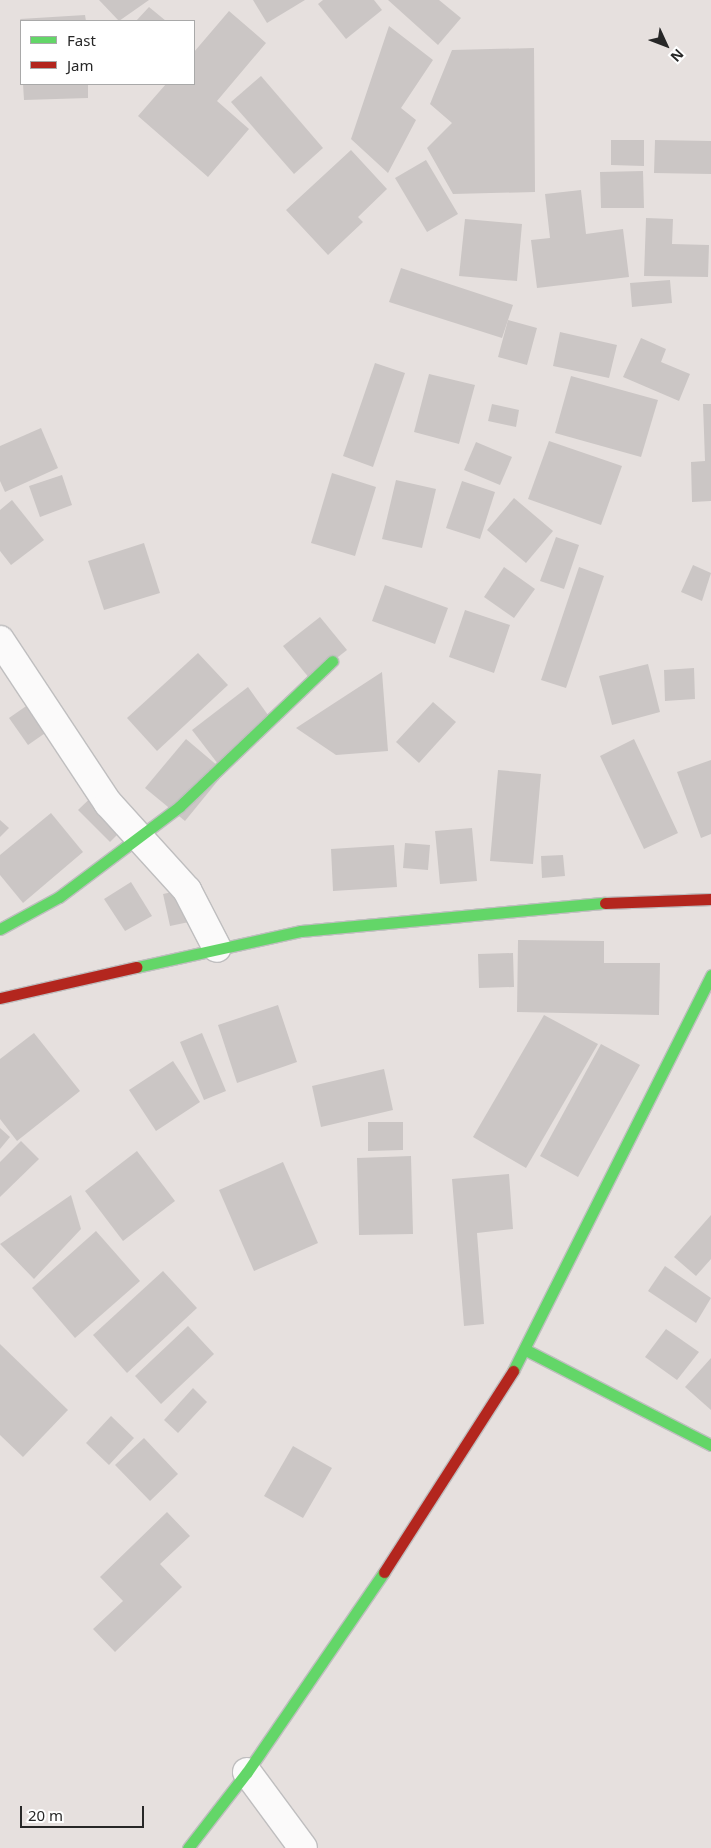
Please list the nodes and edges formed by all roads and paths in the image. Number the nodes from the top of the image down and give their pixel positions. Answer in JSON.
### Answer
{"nodes":[{"id":1,"x":0,"y":640,"type":"edge"},
{"id":2,"x":332,"y":661,"type":"dead end"},
{"id":3,"x":140,"y":835,"type":"junction"},
{"id":4,"x":711,"y":899,"type":"edge"},
{"id":5,"x":0,"y":929,"type":"edge"},
{"id":6,"x":217,"y":948,"type":"junction"},
{"id":7,"x":711,"y":975,"type":"edge"},
{"id":8,"x":0,"y":998,"type":"edge"},
{"id":9,"x":526,"y":1350,"type":"junction"},
{"id":10,"x":711,"y":1445,"type":"edge"},
{"id":11,"x":248,"y":1772,"type":"junction"},
{"id":12,"x":188,"y":1848,"type":"edge"},
{"id":13,"x":303,"y":1848,"type":"edge"}],
"edges":[{"from":1,"to":3,"type":"street"},
{"from":2,"to":3,"type":"main road"},
{"from":3,"to":5,"type":"main road"},
{"from":3,"to":6,"type":"street"},
{"from":4,"to":6,"type":"main road"},
{"from":6,"to":8,"type":"main road"},
{"from":7,"to":9,"type":"main road"},
{"from":9,"to":10,"type":"main road"},
{"from":9,"to":11,"type":"main road"},
{"from":11,"to":12,"type":"main road"},
{"from":11,"to":13,"type":"street"}]}
